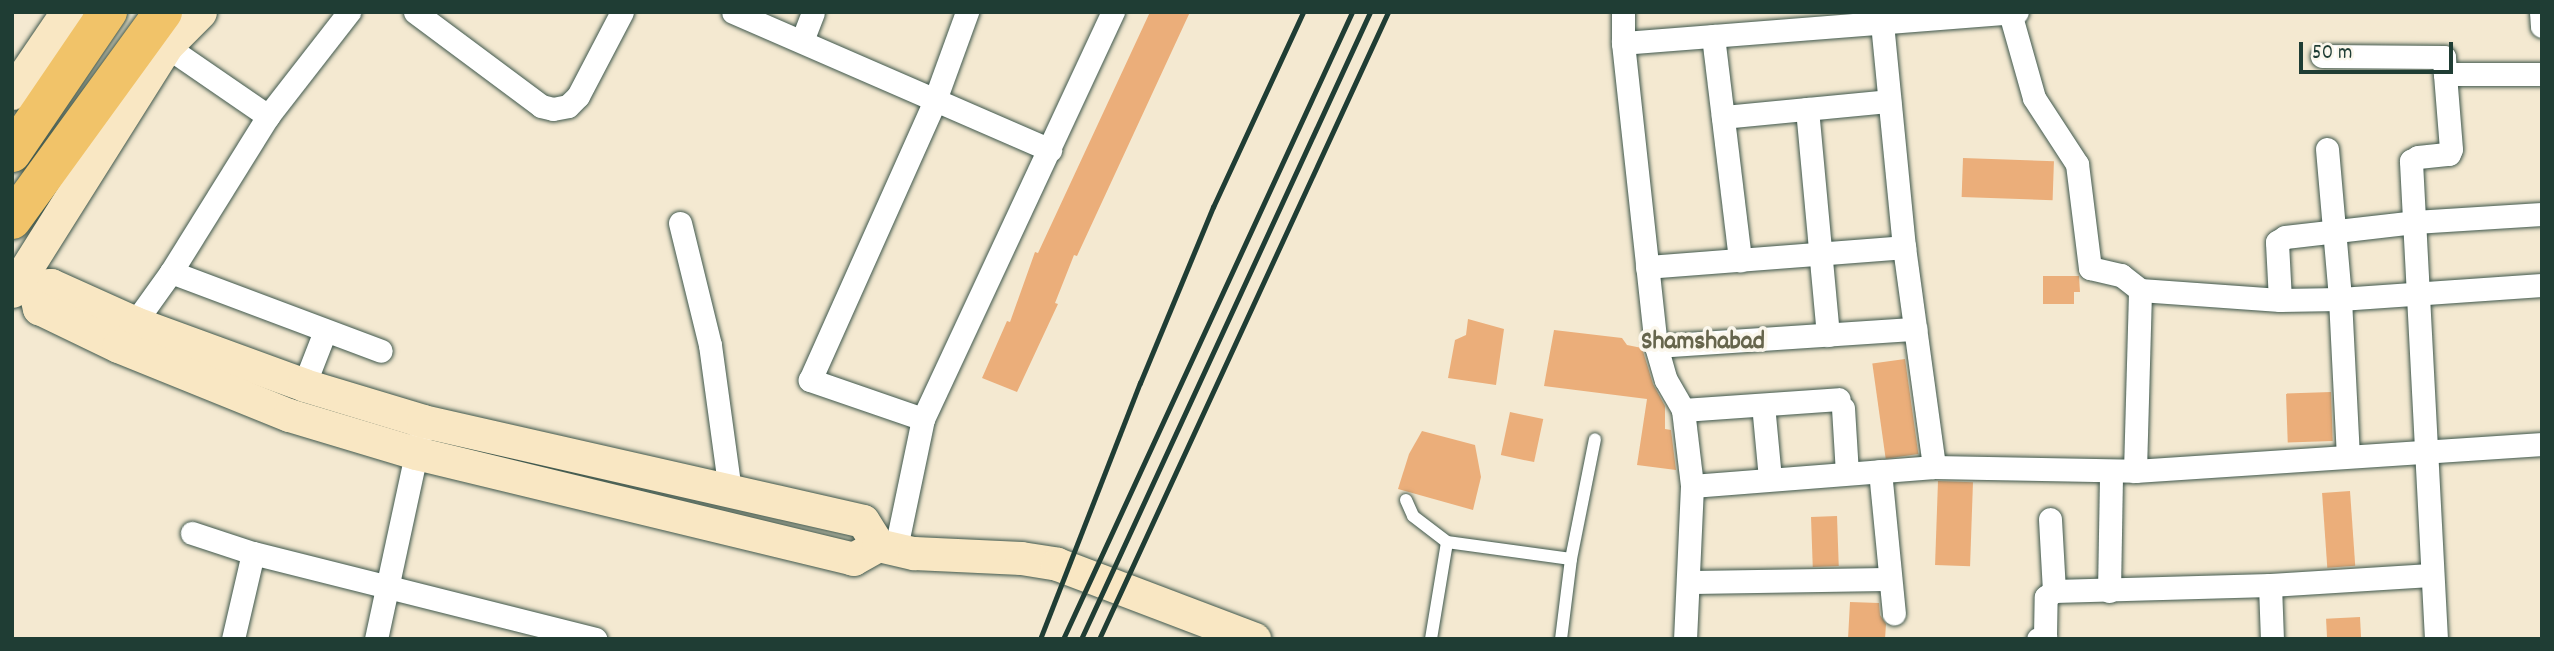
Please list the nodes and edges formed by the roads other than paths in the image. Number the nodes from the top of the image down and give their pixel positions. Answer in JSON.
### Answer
{"nodes":[{"id":1,"x":67,"y":12,"type":"edge"},
{"id":2,"x":107,"y":12,"type":"edge"},
{"id":3,"x":200,"y":12,"type":"edge"},
{"id":4,"x":349,"y":12,"type":"edge"},
{"id":5,"x":415,"y":12,"type":"edge"},
{"id":6,"x":622,"y":12,"type":"edge"},
{"id":7,"x":733,"y":12,"type":"edge"},
{"id":8,"x":813,"y":12,"type":"edge"},
{"id":9,"x":967,"y":12,"type":"edge"},
{"id":10,"x":1113,"y":12,"type":"edge"},
{"id":11,"x":1623,"y":12,"type":"edge"},
{"id":12,"x":2017,"y":12,"type":"edge"},
{"id":13,"x":2541,"y":12,"type":"edge"},
{"id":14,"x":2010,"y":13,"type":"edge"},
{"id":15,"x":1948,"y":14,"type":"edge"},
{"id":16,"x":1882,"y":23,"type":"junction"},
{"id":17,"x":2542,"y":26,"type":"edge"},
{"id":18,"x":165,"y":29,"type":"edge"},
{"id":19,"x":1713,"y":36,"type":"junction"},
{"id":20,"x":802,"y":41,"type":"junction"},
{"id":21,"x":1623,"y":43,"type":"junction"},
{"id":22,"x":2322,"y":55,"type":"dead end"},
{"id":23,"x":2445,"y":74,"type":"junction"},
{"id":24,"x":2542,"y":74,"type":"edge"},
{"id":25,"x":12,"y":93,"type":"edge"},
{"id":26,"x":935,"y":100,"type":"junction"},
{"id":27,"x":1889,"y":102,"type":"junction"},
{"id":28,"x":1807,"y":109,"type":"junction"},
{"id":29,"x":268,"y":116,"type":"junction"},
{"id":30,"x":1723,"y":117,"type":"junction"},
{"id":31,"x":2327,"y":149,"type":"dead end"},
{"id":32,"x":1050,"y":150,"type":"junction"},
{"id":33,"x":12,"y":153,"type":"edge"},
{"id":34,"x":2542,"y":215,"type":"edge"},
{"id":35,"x":12,"y":220,"type":"edge"},
{"id":36,"x":2414,"y":222,"type":"junction"},
{"id":37,"x":680,"y":223,"type":"dead end"},
{"id":38,"x":2333,"y":231,"type":"junction"},
{"id":39,"x":1904,"y":247,"type":"junction"},
{"id":40,"x":1820,"y":254,"type":"junction"},
{"id":41,"x":1740,"y":260,"type":"junction"},
{"id":42,"x":1647,"y":267,"type":"junction"},
{"id":43,"x":171,"y":272,"type":"junction"},
{"id":44,"x":2542,"y":285,"type":"edge"},
{"id":45,"x":22,"y":286,"type":"edge"},
{"id":46,"x":2140,"y":290,"type":"junction"},
{"id":47,"x":2419,"y":294,"type":"junction"},
{"id":48,"x":2340,"y":299,"type":"junction"},
{"id":49,"x":2280,"y":300,"type":"junction"},
{"id":50,"x":1915,"y":329,"type":"junction"},
{"id":51,"x":324,"y":331,"type":"junction"},
{"id":52,"x":127,"y":334,"type":"junction"},
{"id":53,"x":1828,"y":334,"type":"junction"},
{"id":54,"x":1656,"y":346,"type":"junction"},
{"id":55,"x":381,"y":351,"type":"dead end"},
{"id":56,"x":304,"y":385,"type":"junction"},
{"id":57,"x":1683,"y":410,"type":"junction"},
{"id":58,"x":1765,"y":415,"type":"dead end"},
{"id":59,"x":923,"y":419,"type":"junction"},
{"id":60,"x":419,"y":437,"type":"junction"},
{"id":61,"x":1595,"y":439,"type":"dead end"},
{"id":62,"x":2542,"y":444,"type":"edge"},
{"id":63,"x":2424,"y":450,"type":"junction"},
{"id":64,"x":2348,"y":456,"type":"junction"},
{"id":65,"x":1934,"y":467,"type":"junction"},
{"id":66,"x":1881,"y":471,"type":"junction"},
{"id":67,"x":2111,"y":471,"type":"junction"},
{"id":68,"x":2135,"y":471,"type":"junction"},
{"id":69,"x":1847,"y":473,"type":"junction"},
{"id":70,"x":1769,"y":478,"type":"junction"},
{"id":71,"x":1692,"y":486,"type":"junction"},
{"id":72,"x":730,"y":491,"type":"junction"},
{"id":73,"x":1406,"y":500,"type":"dead end"},
{"id":74,"x":2050,"y":519,"type":"dead end"},
{"id":75,"x":192,"y":533,"type":"dead end"},
{"id":76,"x":1447,"y":542,"type":"junction"},
{"id":77,"x":887,"y":547,"type":"junction"},
{"id":78,"x":253,"y":553,"type":"junction"},
{"id":79,"x":1571,"y":559,"type":"junction"},
{"id":80,"x":2431,"y":575,"type":"junction"},
{"id":81,"x":1891,"y":579,"type":"junction"},
{"id":82,"x":1688,"y":582,"type":"junction"},
{"id":83,"x":2270,"y":585,"type":"junction"},
{"id":84,"x":389,"y":587,"type":"junction"},
{"id":85,"x":2054,"y":591,"type":"junction"},
{"id":86,"x":2109,"y":592,"type":"junction"},
{"id":87,"x":1894,"y":613,"type":"dead end"},
{"id":88,"x":527,"y":631,"type":"edge"},
{"id":89,"x":233,"y":639,"type":"edge"},
{"id":90,"x":376,"y":639,"type":"edge"},
{"id":91,"x":595,"y":639,"type":"edge"},
{"id":92,"x":1254,"y":639,"type":"edge"},
{"id":93,"x":1432,"y":639,"type":"edge"},
{"id":94,"x":1561,"y":639,"type":"edge"},
{"id":95,"x":1685,"y":639,"type":"edge"},
{"id":96,"x":2038,"y":639,"type":"edge"},
{"id":97,"x":2272,"y":639,"type":"edge"},
{"id":98,"x":2436,"y":639,"type":"edge"}],
"edges":[{"from":1,"to":25,"type":"main road"},
{"from":2,"to":33,"type":"highway"},
{"from":3,"to":18,"type":"main road"},
{"from":4,"to":29,"type":"street"},
{"from":5,"to":6,"type":"street"},
{"from":7,"to":20,"type":"street"},
{"from":8,"to":20,"type":"street"},
{"from":9,"to":26,"type":"street"},
{"from":10,"to":32,"type":"street"},
{"from":11,"to":21,"type":"street"},
{"from":12,"to":14,"type":"street"},
{"from":13,"to":17,"type":"street"},
{"from":14,"to":15,"type":"street"},
{"from":14,"to":46,"type":"street"},
{"from":15,"to":16,"type":"street"},
{"from":16,"to":19,"type":"street"},
{"from":16,"to":27,"type":"street"},
{"from":18,"to":29,"type":"street"},
{"from":18,"to":35,"type":"highway"},
{"from":18,"to":45,"type":"main road"},
{"from":19,"to":21,"type":"street"},
{"from":19,"to":30,"type":"street"},
{"from":20,"to":26,"type":"street"},
{"from":21,"to":42,"type":"street"},
{"from":22,"to":23,"type":"street"},
{"from":23,"to":24,"type":"street"},
{"from":23,"to":36,"type":"street"},
{"from":26,"to":32,"type":"street"},
{"from":26,"to":59,"type":"street"},
{"from":27,"to":28,"type":"street"},
{"from":27,"to":39,"type":"street"},
{"from":28,"to":30,"type":"street"},
{"from":28,"to":40,"type":"street"},
{"from":29,"to":43,"type":"street"},
{"from":30,"to":41,"type":"street"},
{"from":31,"to":38,"type":"street"},
{"from":32,"to":59,"type":"street"},
{"from":34,"to":36,"type":"street"},
{"from":36,"to":38,"type":"street"},
{"from":36,"to":47,"type":"street"},
{"from":37,"to":72,"type":"street"},
{"from":38,"to":48,"type":"street"},
{"from":38,"to":49,"type":"street"},
{"from":39,"to":40,"type":"street"},
{"from":39,"to":50,"type":"street"},
{"from":40,"to":41,"type":"street"},
{"from":40,"to":53,"type":"street"},
{"from":41,"to":42,"type":"street"},
{"from":42,"to":54,"type":"street"},
{"from":43,"to":51,"type":"street"},
{"from":43,"to":52,"type":"street"},
{"from":44,"to":47,"type":"street"},
{"from":45,"to":52,"type":"main road"},
{"from":46,"to":49,"type":"street"},
{"from":46,"to":68,"type":"street"},
{"from":47,"to":48,"type":"street"},
{"from":47,"to":63,"type":"street"},
{"from":48,"to":49,"type":"street"},
{"from":48,"to":64,"type":"street"},
{"from":50,"to":53,"type":"street"},
{"from":50,"to":65,"type":"street"},
{"from":51,"to":55,"type":"street"},
{"from":51,"to":56,"type":"street"},
{"from":52,"to":56,"type":"main road"},
{"from":52,"to":60,"type":"main road"},
{"from":53,"to":54,"type":"street"},
{"from":54,"to":57,"type":"street"},
{"from":56,"to":60,"type":"main road"},
{"from":57,"to":69,"type":"street"},
{"from":57,"to":71,"type":"street"},
{"from":58,"to":70,"type":"street"},
{"from":59,"to":77,"type":"street"},
{"from":60,"to":72,"type":"main road"},
{"from":60,"to":77,"type":"main road"},
{"from":60,"to":84,"type":"street"},
{"from":61,"to":79,"type":"lane"},
{"from":62,"to":63,"type":"street"},
{"from":63,"to":64,"type":"street"},
{"from":63,"to":80,"type":"street"},
{"from":64,"to":68,"type":"street"},
{"from":65,"to":66,"type":"street"},
{"from":65,"to":67,"type":"street"},
{"from":66,"to":69,"type":"street"},
{"from":66,"to":81,"type":"street"},
{"from":67,"to":68,"type":"street"},
{"from":67,"to":86,"type":"street"},
{"from":69,"to":70,"type":"street"},
{"from":70,"to":71,"type":"street"},
{"from":71,"to":82,"type":"street"},
{"from":72,"to":77,"type":"main road"},
{"from":73,"to":76,"type":"lane"},
{"from":74,"to":85,"type":"street"},
{"from":75,"to":78,"type":"street"},
{"from":76,"to":79,"type":"lane"},
{"from":76,"to":93,"type":"lane"},
{"from":77,"to":92,"type":"main road"},
{"from":78,"to":84,"type":"street"},
{"from":78,"to":89,"type":"street"},
{"from":79,"to":94,"type":"lane"},
{"from":80,"to":83,"type":"street"},
{"from":80,"to":98,"type":"street"},
{"from":81,"to":82,"type":"street"},
{"from":81,"to":87,"type":"street"},
{"from":82,"to":95,"type":"street"},
{"from":83,"to":86,"type":"street"},
{"from":83,"to":97,"type":"street"},
{"from":84,"to":88,"type":"street"},
{"from":84,"to":90,"type":"street"},
{"from":85,"to":86,"type":"street"},
{"from":85,"to":96,"type":"street"},
{"from":88,"to":91,"type":"street"}]}
